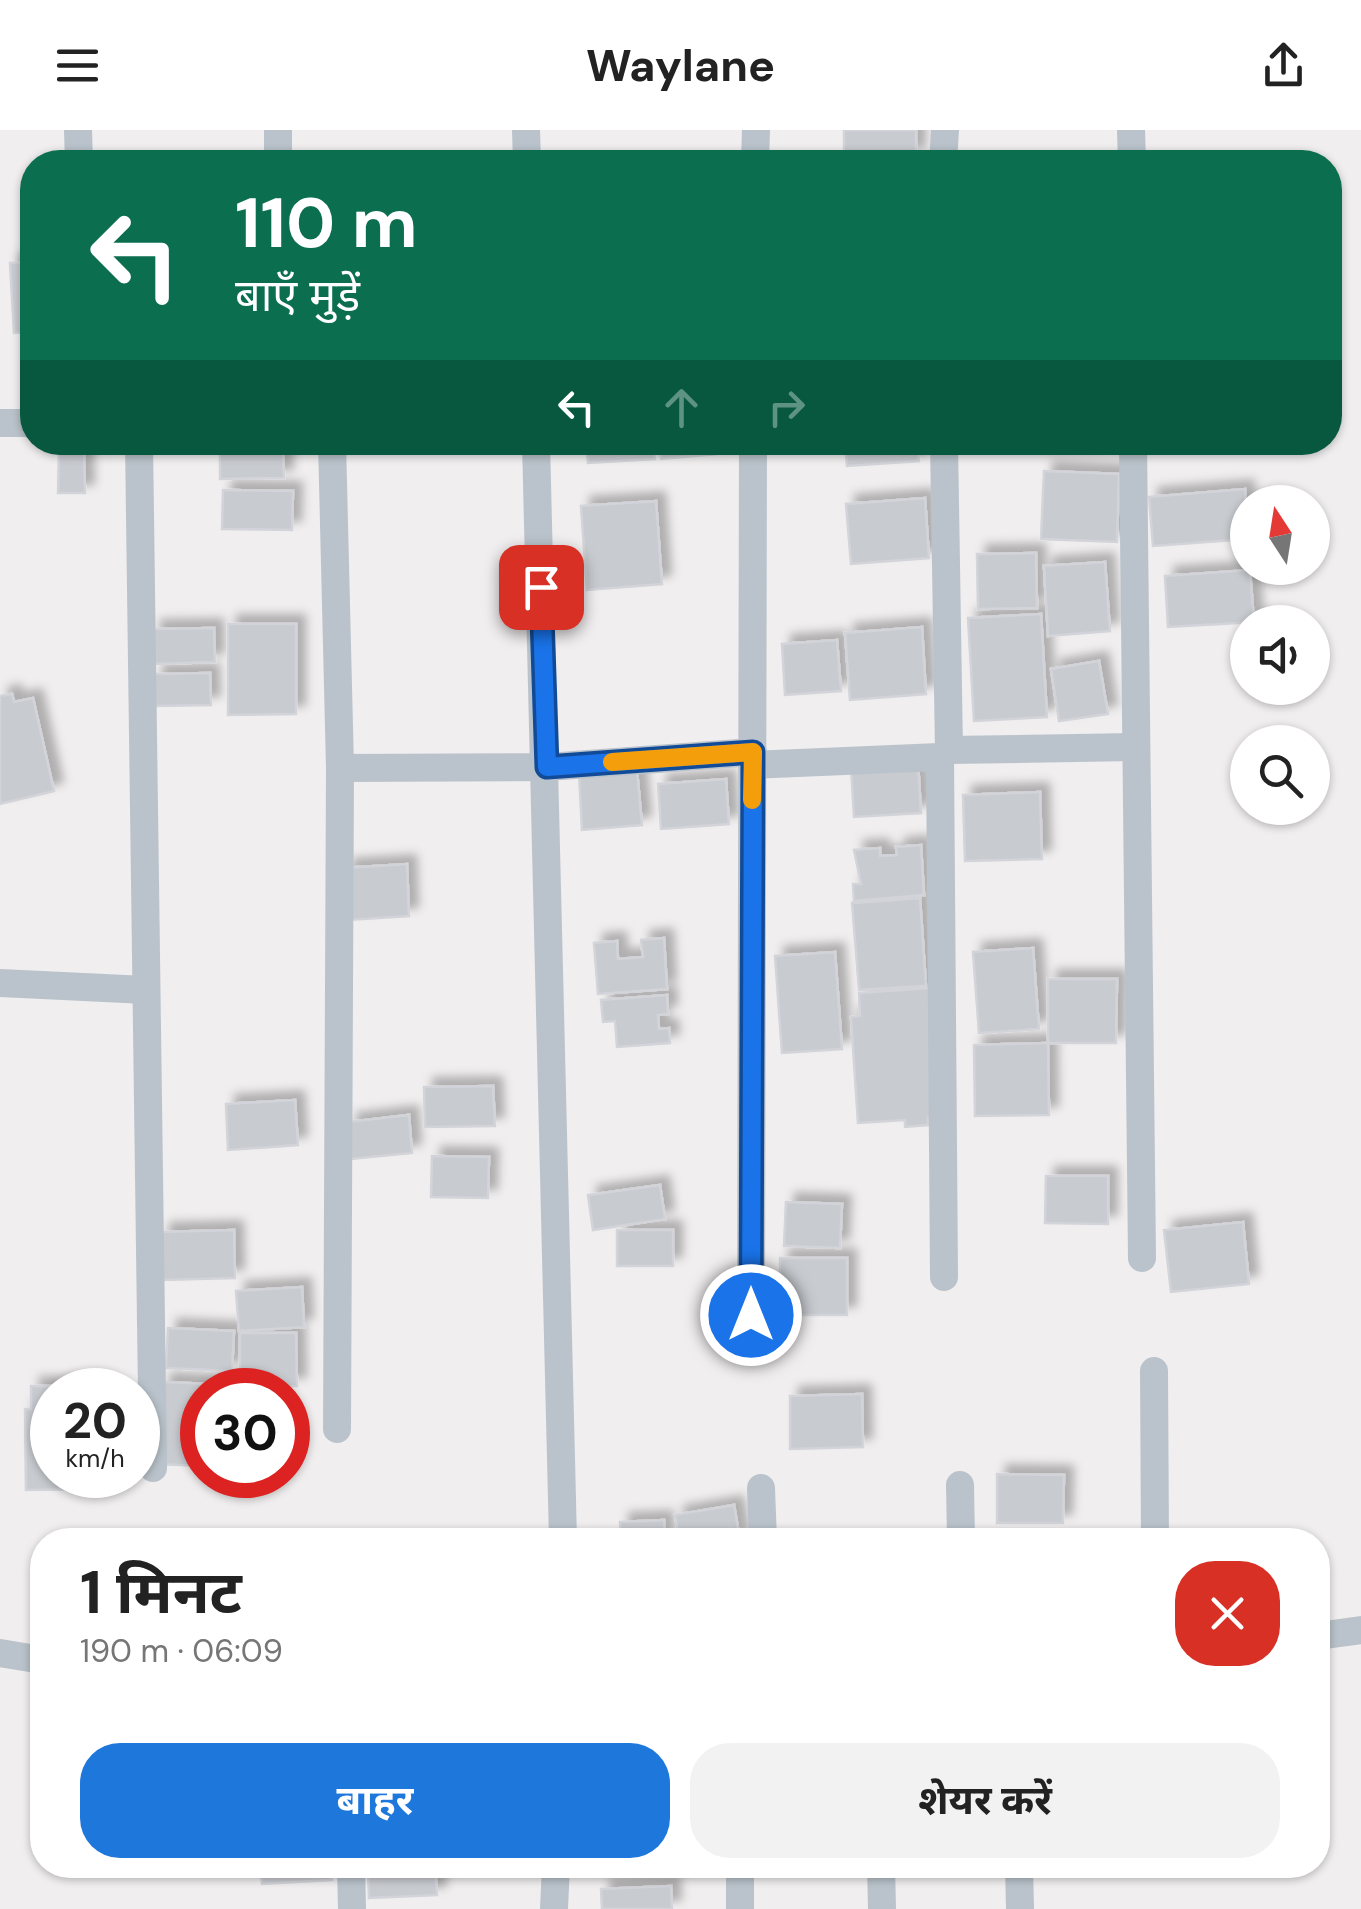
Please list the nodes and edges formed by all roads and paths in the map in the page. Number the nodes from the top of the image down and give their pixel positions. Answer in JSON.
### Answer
{"nodes":[{"id":1,"x":138,"y":455,"type":"edge"},
{"id":2,"x":332,"y":455,"type":"edge"},
{"id":3,"x":536,"y":455,"type":"edge"},
{"id":4,"x":753,"y":455,"type":"edge"},
{"id":5,"x":944,"y":455,"type":"edge"},
{"id":6,"x":1133,"y":455,"type":"edge"},
{"id":7,"x":1134,"y":747,"type":"junction"},
{"id":8,"x":944,"y":753,"type":"junction"},
{"id":9,"x":752,"y":758,"type":"junction"},
{"id":10,"x":547,"y":767,"type":"junction"},
{"id":11,"x":340,"y":768,"type":"junction"},
{"id":12,"x":0,"y":983,"type":"edge"},
{"id":13,"x":146,"y":990,"type":"junction"},
{"id":14,"x":1142,"y":1258,"type":"dead end"},
{"id":15,"x":944,"y":1277,"type":"dead end"},
{"id":16,"x":751,"y":1315,"type":"dead end"},
{"id":17,"x":152,"y":1368,"type":"edge"},
{"id":18,"x":1154,"y":1371,"type":"dead end"},
{"id":19,"x":336,"y":1429,"type":"dead end"},
{"id":20,"x":960,"y":1485,"type":"dead end"},
{"id":21,"x":761,"y":1488,"type":"dead end"},
{"id":22,"x":563,"y":1528,"type":"edge"},
{"id":23,"x":763,"y":1528,"type":"edge"},
{"id":24,"x":961,"y":1528,"type":"edge"},
{"id":25,"x":1155,"y":1528,"type":"edge"},
{"id":26,"x":1361,"y":1630,"type":"edge"},
{"id":27,"x":1330,"y":1634,"type":"edge"},
{"id":28,"x":0,"y":1652,"type":"edge"},
{"id":29,"x":30,"y":1658,"type":"edge"},
{"id":30,"x":351,"y":1878,"type":"edge"},
{"id":31,"x":555,"y":1878,"type":"edge"},
{"id":32,"x":740,"y":1878,"type":"edge"},
{"id":33,"x":881,"y":1878,"type":"edge"},
{"id":34,"x":1019,"y":1878,"type":"edge"},
{"id":35,"x":352,"y":1909,"type":"edge"},
{"id":36,"x":554,"y":1909,"type":"edge"},
{"id":37,"x":740,"y":1909,"type":"edge"},
{"id":38,"x":882,"y":1909,"type":"edge"},
{"id":39,"x":1020,"y":1909,"type":"edge"}],
"edges":[{"from":1,"to":13,"type":"street"},
{"from":2,"to":11,"type":"street"},
{"from":3,"to":10,"type":"street"},
{"from":4,"to":9,"type":"street"},
{"from":5,"to":8,"type":"street"},
{"from":6,"to":7,"type":"street"},
{"from":7,"to":8,"type":"street"},
{"from":7,"to":14,"type":"street"},
{"from":8,"to":9,"type":"street"},
{"from":8,"to":15,"type":"street"},
{"from":9,"to":10,"type":"street"},
{"from":9,"to":16,"type":"street"},
{"from":10,"to":11,"type":"street"},
{"from":10,"to":22,"type":"street"},
{"from":11,"to":19,"type":"street"},
{"from":12,"to":13,"type":"street"},
{"from":13,"to":17,"type":"street"},
{"from":18,"to":25,"type":"street"},
{"from":20,"to":24,"type":"street"},
{"from":21,"to":23,"type":"street"},
{"from":26,"to":27,"type":"street"},
{"from":28,"to":29,"type":"street"},
{"from":30,"to":35,"type":"street"},
{"from":31,"to":36,"type":"street"},
{"from":32,"to":37,"type":"street"},
{"from":33,"to":38,"type":"street"},
{"from":34,"to":39,"type":"street"}]}
